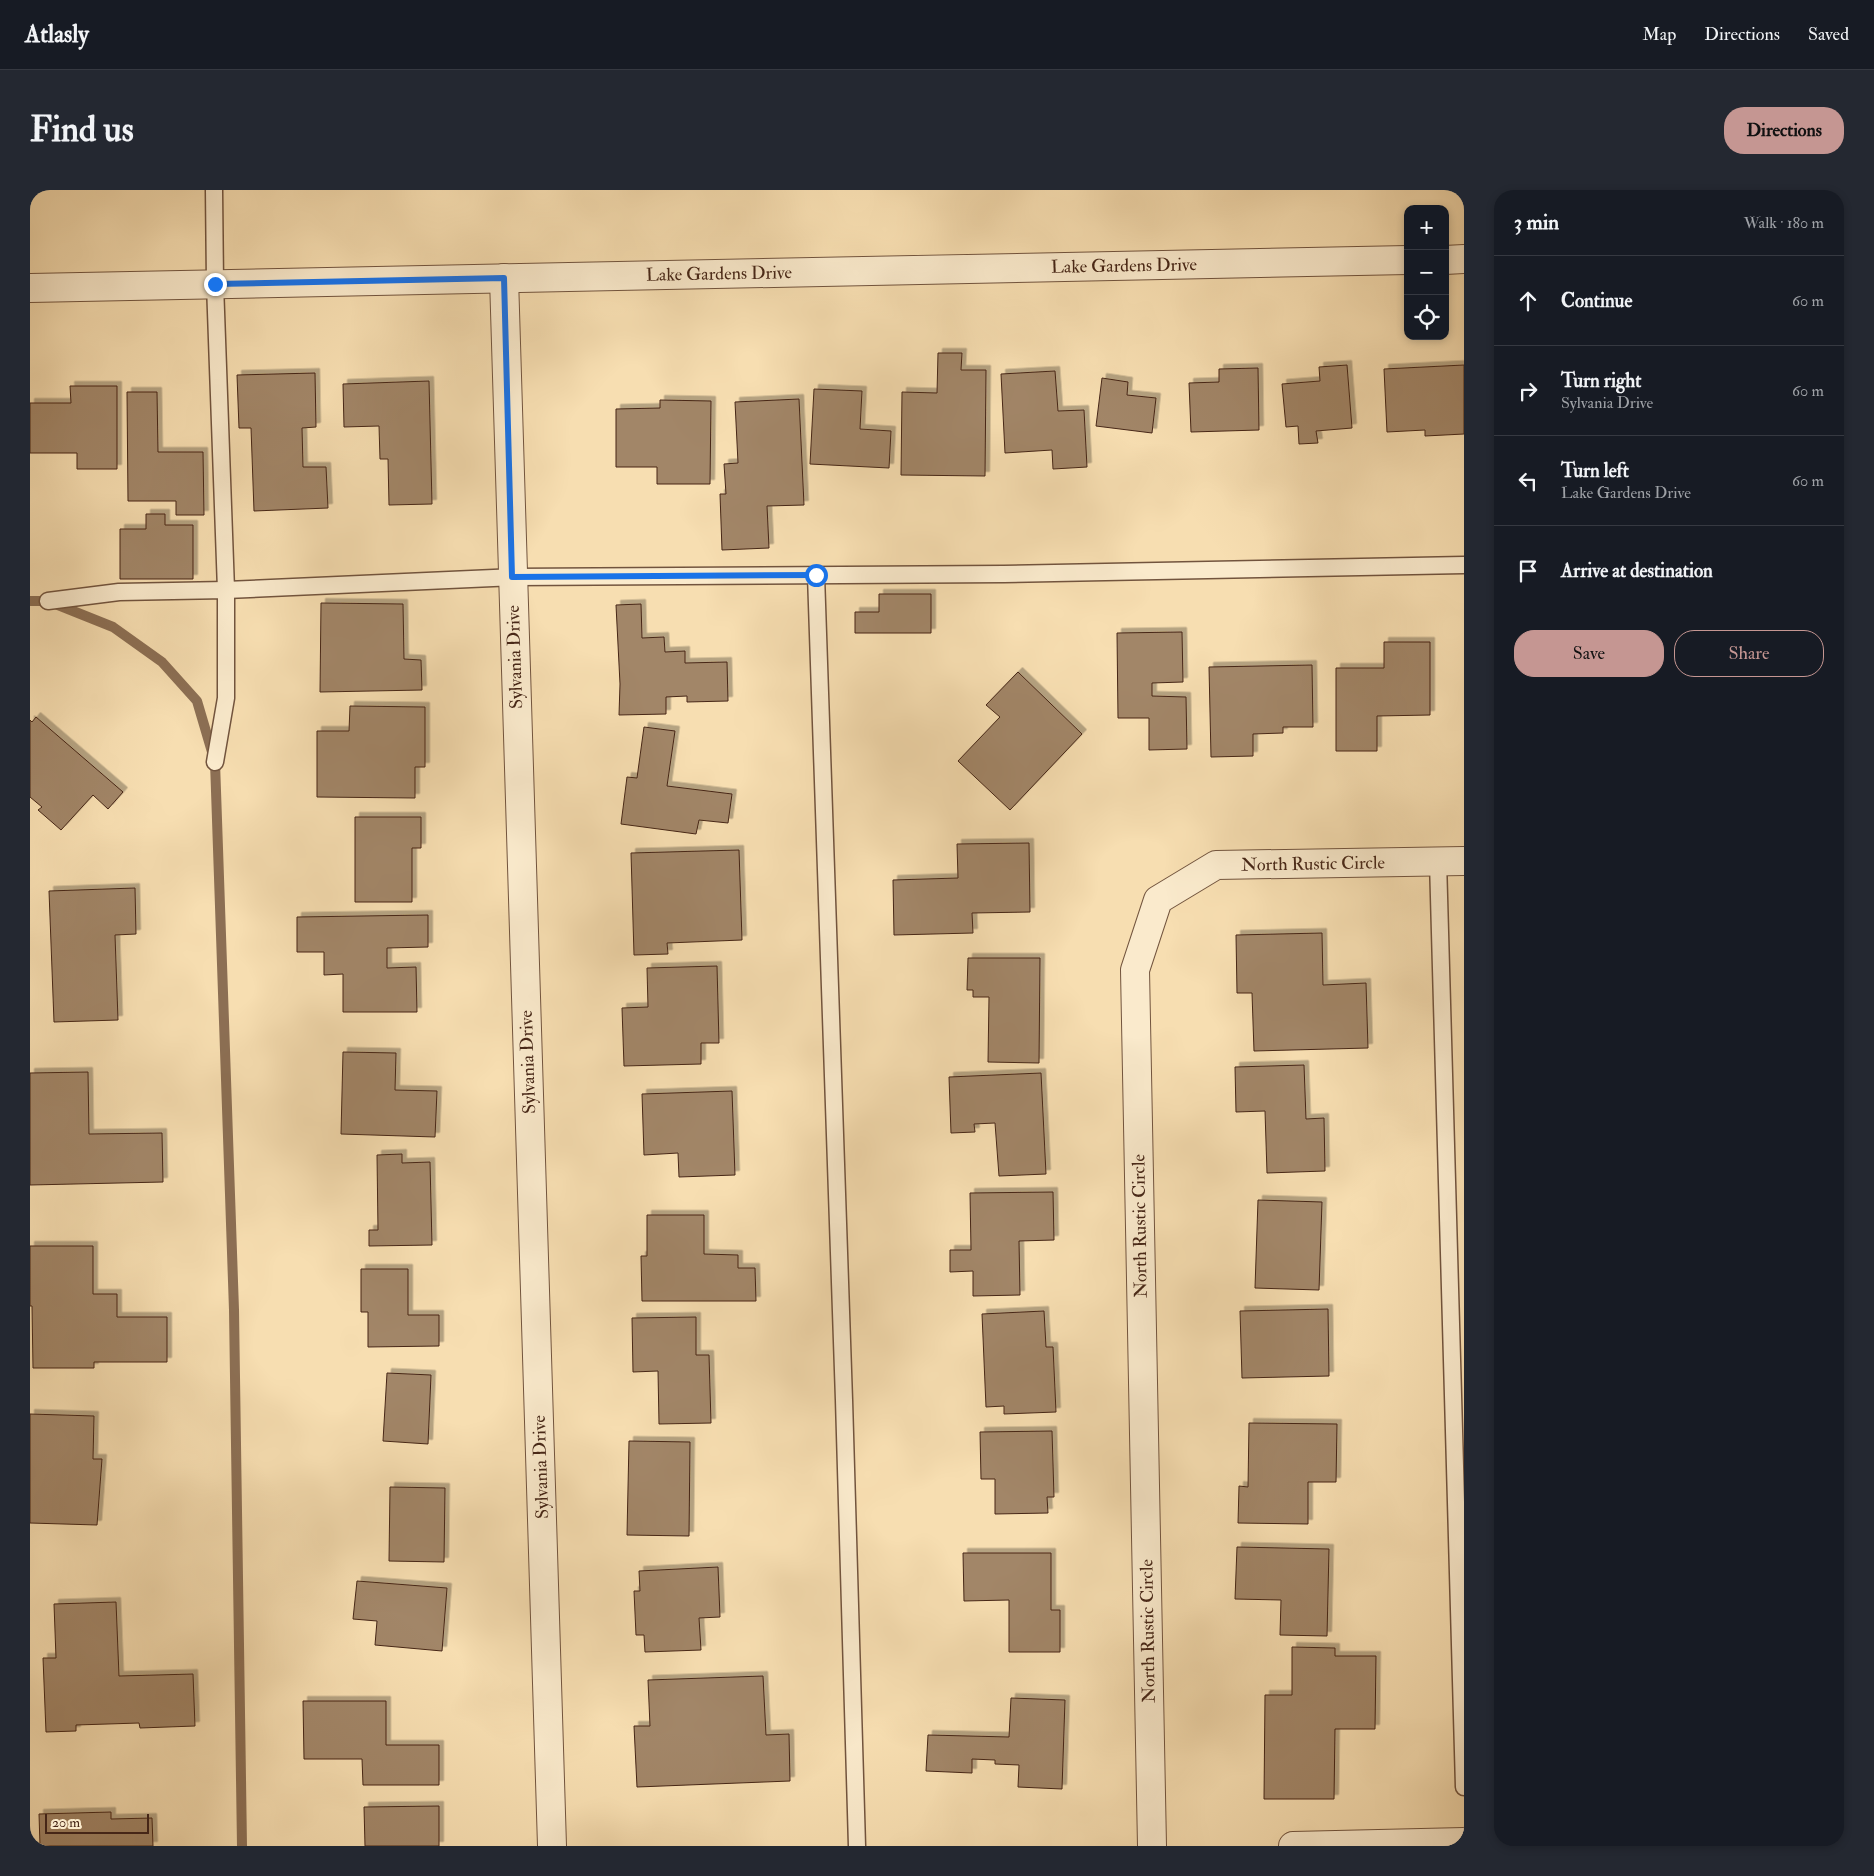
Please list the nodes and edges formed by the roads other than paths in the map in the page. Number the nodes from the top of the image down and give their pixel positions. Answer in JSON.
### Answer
{"nodes":[{"id":1,"x":214,"y":190,"type":"edge"},
{"id":2,"x":1464,"y":259,"type":"edge"},
{"id":3,"x":1404,"y":260,"type":"edge"},
{"id":4,"x":1449,"y":260,"type":"edge"},
{"id":5,"x":504,"y":278,"type":"junction"},
{"id":6,"x":215,"y":284,"type":"junction"},
{"id":7,"x":30,"y":288,"type":"edge"},
{"id":8,"x":1464,"y":565,"type":"edge"},
{"id":9,"x":816,"y":575,"type":"junction"},
{"id":10,"x":512,"y":577,"type":"junction"},
{"id":11,"x":226,"y":590,"type":"junction"},
{"id":12,"x":48,"y":600,"type":"dead end"},
{"id":13,"x":215,"y":762,"type":"dead end"},
{"id":14,"x":1451,"y":861,"type":"edge"},
{"id":15,"x":1464,"y":1787,"type":"edge"},
{"id":16,"x":1464,"y":1842,"type":"edge"},
{"id":17,"x":552,"y":1846,"type":"edge"},
{"id":18,"x":857,"y":1846,"type":"edge"},
{"id":19,"x":1152,"y":1846,"type":"edge"},
{"id":20,"x":1293,"y":1846,"type":"edge"}],
"edges":[{"from":1,"to":6,"type":"lane"},
{"from":2,"to":4,"type":"street"},
{"from":3,"to":5,"type":"street","name":"Lake Gardens Drive"},
{"from":5,"to":6,"type":"street","name":"Lake Gardens Drive"},
{"from":5,"to":10,"type":"street","name":"Sylvania Drive"},
{"from":6,"to":7,"type":"street","name":"Lake Gardens Drive"},
{"from":6,"to":11,"type":"lane"},
{"from":8,"to":9,"type":"lane"},
{"from":9,"to":10,"type":"lane"},
{"from":9,"to":18,"type":"lane"},
{"from":10,"to":11,"type":"lane"},
{"from":10,"to":17,"type":"street","name":"Sylvania Drive"},
{"from":11,"to":12,"type":"lane"},
{"from":11,"to":13,"type":"lane"},
{"from":14,"to":15,"type":"lane"},
{"from":14,"to":19,"type":"street","name":"North Rustic Circle"},
{"from":16,"to":20,"type":"street"}]}
